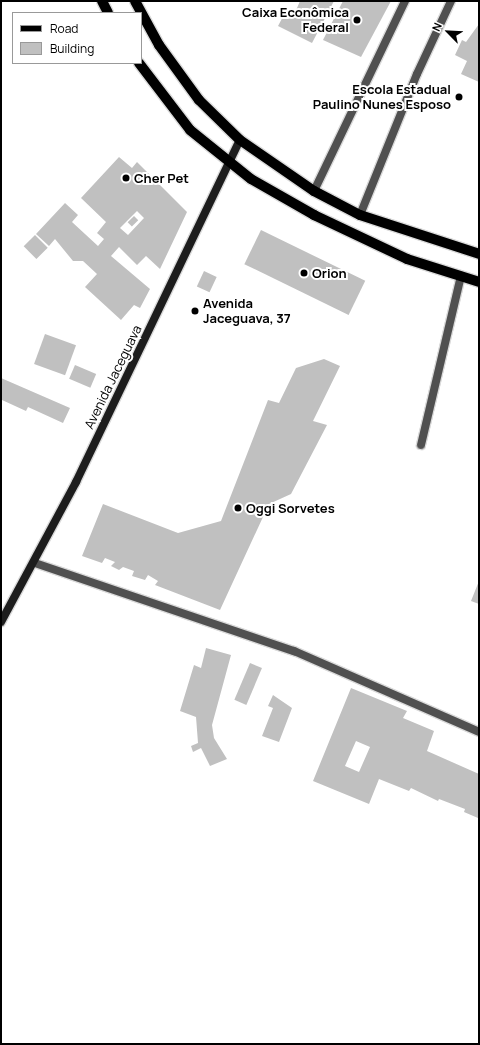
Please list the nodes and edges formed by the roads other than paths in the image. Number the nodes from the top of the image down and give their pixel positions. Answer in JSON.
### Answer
{"nodes":[{"id":1,"x":102,"y":1,"type":"edge"},
{"id":2,"x":134,"y":1,"type":"edge"},
{"id":3,"x":405,"y":1,"type":"edge"},
{"id":4,"x":451,"y":1,"type":"edge"},
{"id":5,"x":108,"y":12,"type":"edge"},
{"id":6,"x":140,"y":12,"type":"edge"},
{"id":7,"x":142,"y":15,"type":"edge"},
{"id":8,"x":140,"y":64,"type":"edge"},
{"id":9,"x":240,"y":140,"type":"junction"},
{"id":10,"x":228,"y":164,"type":"junction"},
{"id":11,"x":314,"y":192,"type":"junction"},
{"id":12,"x":360,"y":215,"type":"junction"},
{"id":13,"x":479,"y":254,"type":"edge"},
{"id":14,"x":461,"y":276,"type":"junction"},
{"id":15,"x":479,"y":282,"type":"edge"},
{"id":16,"x":421,"y":445,"type":"dead end"},
{"id":17,"x":34,"y":563,"type":"junction"},
{"id":18,"x":1,"y":622,"type":"edge"},
{"id":19,"x":479,"y":732,"type":"edge"}],
"edges":[{"from":1,"to":5,"type":"main road"},
{"from":2,"to":6,"type":"main road"},
{"from":3,"to":11,"type":"street"},
{"from":4,"to":12,"type":"street"},
{"from":7,"to":9,"type":"main road"},
{"from":8,"to":10,"type":"main road"},
{"from":9,"to":10,"type":"main road","name":"Avenida Jaceguava"},
{"from":9,"to":11,"type":"main road"},
{"from":10,"to":14,"type":"main road"},
{"from":10,"to":17,"type":"main road","name":"Avenida Jaceguava"},
{"from":11,"to":12,"type":"main road"},
{"from":12,"to":13,"type":"main road"},
{"from":14,"to":15,"type":"main road"},
{"from":14,"to":16,"type":"street"},
{"from":17,"to":18,"type":"main road","name":"Avenida Jaceguava"},
{"from":17,"to":19,"type":"street"}]}
